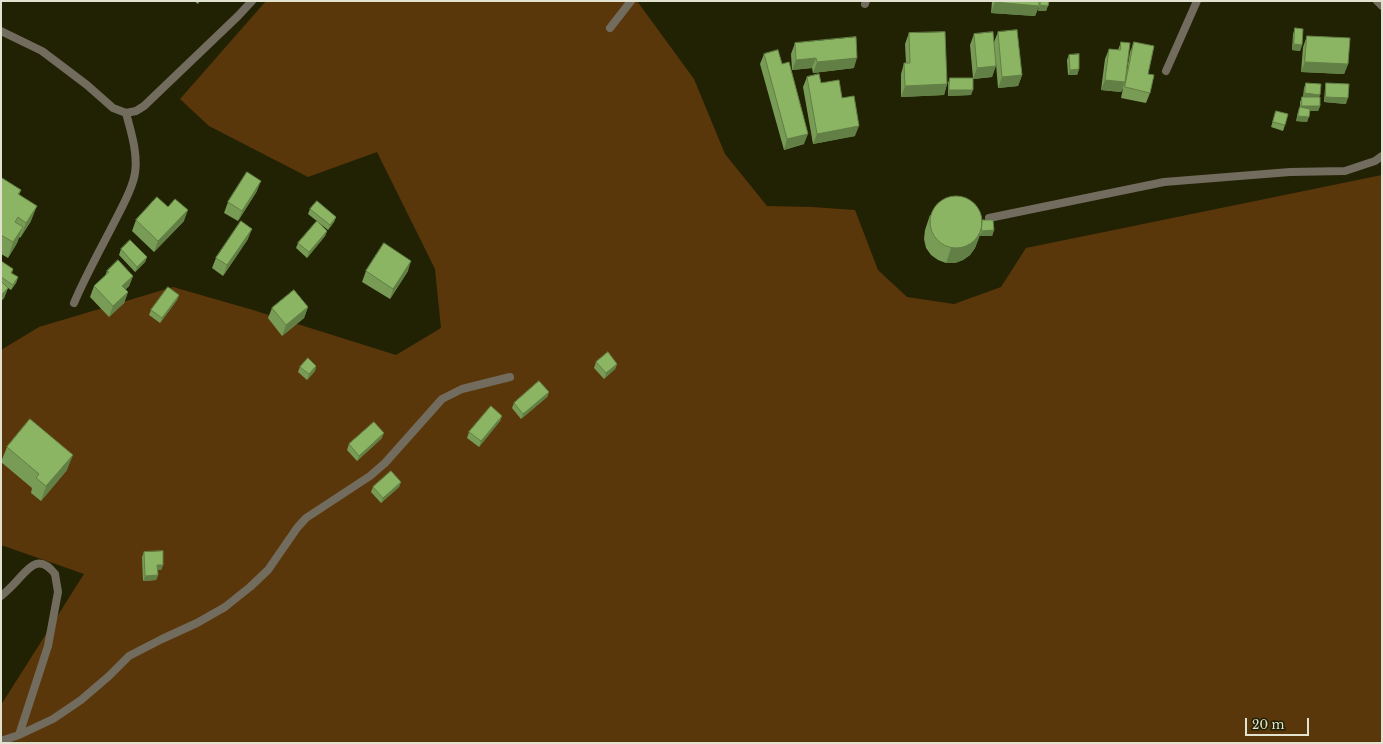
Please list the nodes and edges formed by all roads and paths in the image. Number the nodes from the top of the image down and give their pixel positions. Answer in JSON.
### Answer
{"nodes":[{"id":1,"x":252,"y":1,"type":"edge"},
{"id":2,"x":631,"y":1,"type":"edge"},
{"id":3,"x":1197,"y":1,"type":"edge"},
{"id":4,"x":1377,"y":1,"type":"edge"},
{"id":5,"x":1382,"y":6,"type":"edge"},
{"id":6,"x":610,"y":28,"type":"dead end"},
{"id":7,"x":1,"y":31,"type":"edge"},
{"id":8,"x":1166,"y":71,"type":"dead end"},
{"id":9,"x":126,"y":113,"type":"junction"},
{"id":10,"x":1382,"y":156,"type":"edge"},
{"id":11,"x":988,"y":218,"type":"edge"},
{"id":12,"x":74,"y":303,"type":"dead end"},
{"id":13,"x":510,"y":378,"type":"dead end"},
{"id":14,"x":1,"y":596,"type":"edge"},
{"id":15,"x":19,"y":735,"type":"junction"},
{"id":16,"x":1,"y":742,"type":"edge"}],
"edges":[{"from":1,"to":9,"type":"street"},
{"from":2,"to":6,"type":"street"},
{"from":3,"to":8,"type":"street"},
{"from":4,"to":5,"type":"street"},
{"from":7,"to":9,"type":"street"},
{"from":9,"to":12,"type":"street"},
{"from":10,"to":11,"type":"street"},
{"from":13,"to":15,"type":"street"},
{"from":14,"to":15,"type":"street"},
{"from":15,"to":16,"type":"street"}]}
